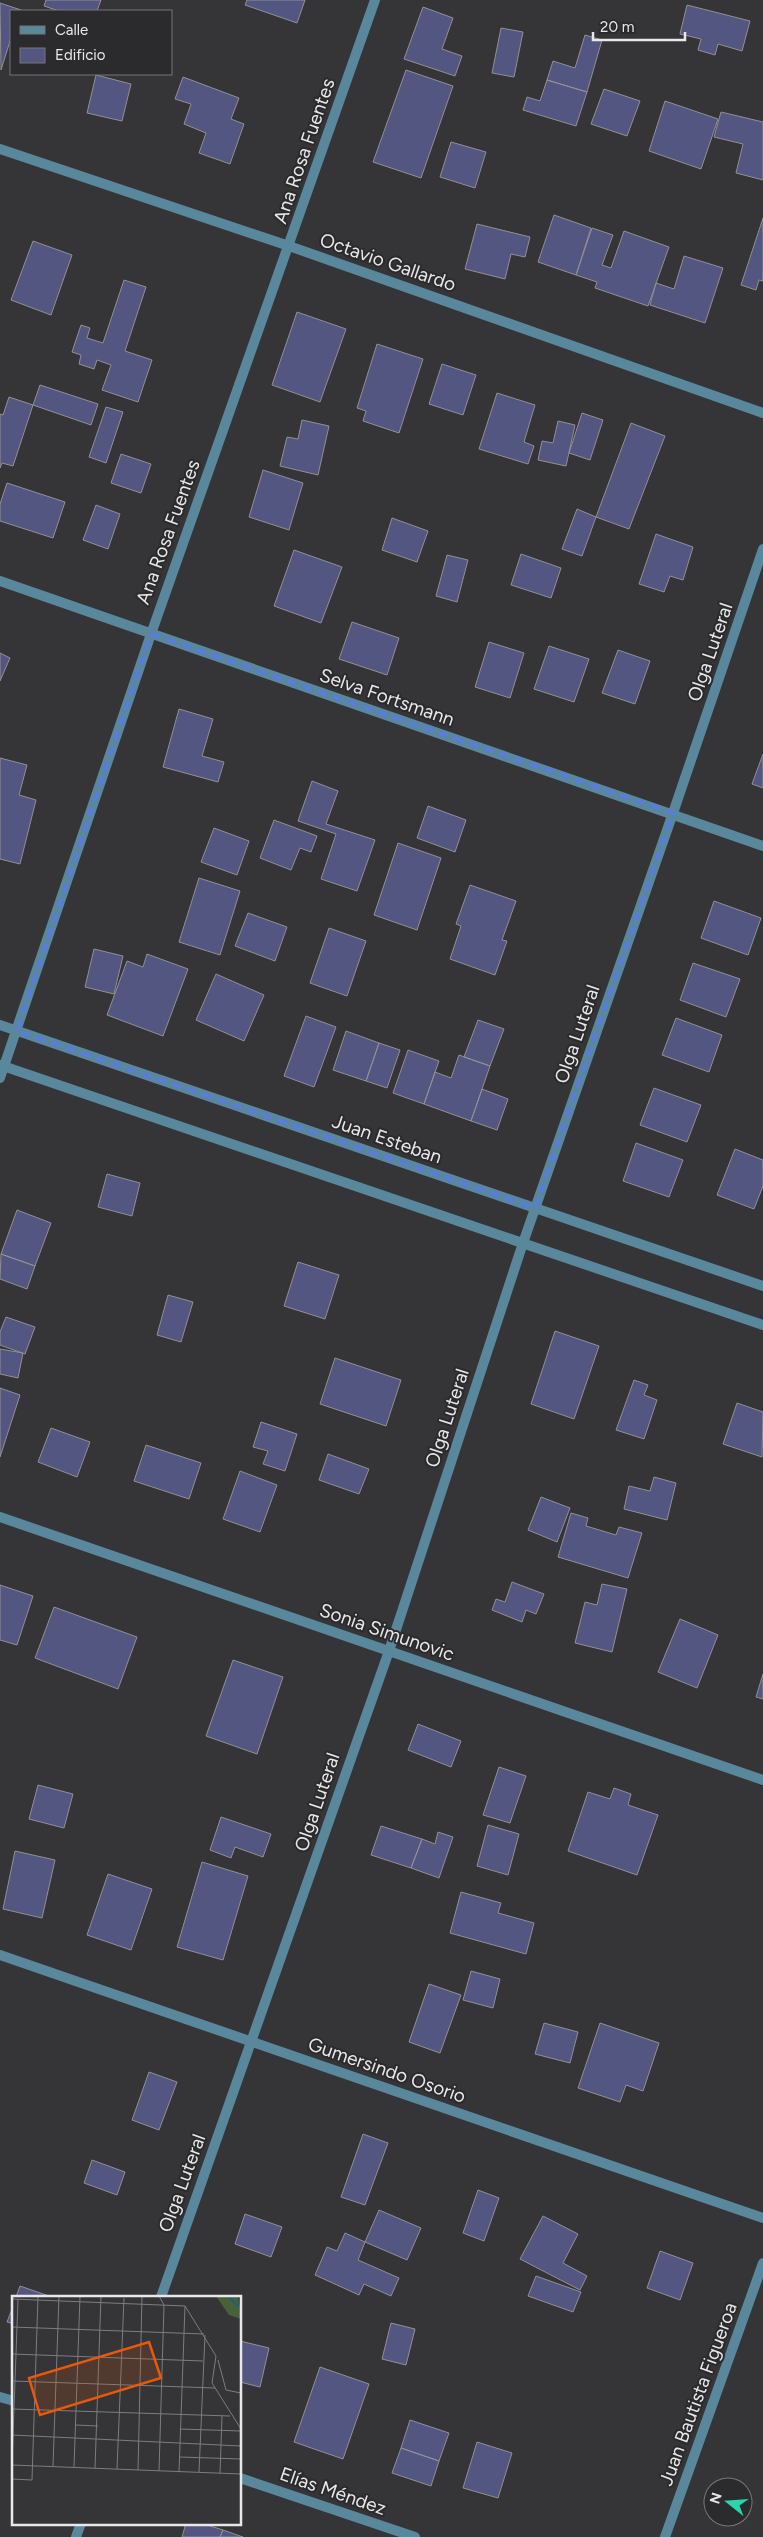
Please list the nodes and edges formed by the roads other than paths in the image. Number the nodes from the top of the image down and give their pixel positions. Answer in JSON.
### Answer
{"nodes":[{"id":1,"x":376,"y":0,"type":"edge"},
{"id":2,"x":0,"y":150,"type":"edge"},
{"id":3,"x":289,"y":246,"type":"junction"},
{"id":4,"x":763,"y":413,"type":"edge"},
{"id":5,"x":763,"y":549,"type":"edge"},
{"id":6,"x":0,"y":581,"type":"edge"},
{"id":7,"x":151,"y":634,"type":"junction"},
{"id":8,"x":673,"y":813,"type":"junction"},
{"id":9,"x":763,"y":846,"type":"edge"},
{"id":10,"x":0,"y":1025,"type":"edge"},
{"id":11,"x":16,"y":1030,"type":"junction"},
{"id":12,"x":2,"y":1065,"type":"edge"},
{"id":13,"x":0,"y":1078,"type":"edge"},
{"id":14,"x":535,"y":1208,"type":"junction"},
{"id":15,"x":523,"y":1243,"type":"junction"},
{"id":16,"x":763,"y":1286,"type":"edge"},
{"id":17,"x":763,"y":1325,"type":"edge"},
{"id":18,"x":0,"y":1517,"type":"edge"},
{"id":19,"x":389,"y":1651,"type":"junction"},
{"id":20,"x":763,"y":1780,"type":"edge"},
{"id":21,"x":0,"y":1955,"type":"edge"},
{"id":22,"x":251,"y":2042,"type":"junction"},
{"id":23,"x":763,"y":2218,"type":"edge"},
{"id":24,"x":763,"y":2263,"type":"edge"},
{"id":25,"x":161,"y":2296,"type":"edge"},
{"id":26,"x":0,"y":2396,"type":"edge"},
{"id":27,"x":12,"y":2400,"type":"edge"},
{"id":28,"x":241,"y":2478,"type":"edge"},
{"id":29,"x":81,"y":2524,"type":"edge"},
{"id":30,"x":76,"y":2537,"type":"edge"},
{"id":31,"x":415,"y":2537,"type":"edge"},
{"id":32,"x":665,"y":2537,"type":"edge"}],
"edges":[{"from":1,"to":3,"type":"street","name":"Ana Rosa Fuentes"},
{"from":2,"to":3,"type":"street","name":"Octavio Gallardo"},
{"from":3,"to":4,"type":"street","name":"Octavio Gallardo"},
{"from":3,"to":7,"type":"street","name":"Ana Rosa Fuentes"},
{"from":5,"to":8,"type":"street","name":"Olga Luteral"},
{"from":6,"to":7,"type":"street","name":"Selva Fortsmann"},
{"from":7,"to":8,"type":"street","name":"Selva Fortsmann"},
{"from":7,"to":11,"type":"street","name":"Ana Rosa Fuentes"},
{"from":8,"to":9,"type":"street","name":"Selva Fortsmann"},
{"from":8,"to":14,"type":"street","name":"Olga Luteral"},
{"from":10,"to":11,"type":"street","name":"Juan Esteban"},
{"from":11,"to":12,"type":"street","name":"Ana Rosa Fuentes"},
{"from":11,"to":14,"type":"street","name":"Juan Esteban"},
{"from":12,"to":13,"type":"street","name":"Ana Rosa Fuentes"},
{"from":12,"to":15,"type":"street"},
{"from":14,"to":15,"type":"street","name":"Olga Luteral"},
{"from":14,"to":16,"type":"street","name":"Juan Esteban"},
{"from":15,"to":17,"type":"street"},
{"from":15,"to":19,"type":"street","name":"Olga Luteral"},
{"from":18,"to":19,"type":"street","name":"Sonia Simunovic"},
{"from":19,"to":20,"type":"street","name":"Sonia Simunovic"},
{"from":19,"to":22,"type":"street","name":"Olga Luteral"},
{"from":21,"to":22,"type":"street","name":"Gumersindo Osorio"},
{"from":22,"to":23,"type":"street","name":"Gumersindo Osorio"},
{"from":22,"to":25,"type":"street","name":"Olga Luteral"},
{"from":24,"to":32,"type":"street","name":"Juan Bautista Figueroa"},
{"from":26,"to":27,"type":"street"},
{"from":28,"to":31,"type":"street","name":"Elías Méndez"},
{"from":29,"to":30,"type":"street"}]}
